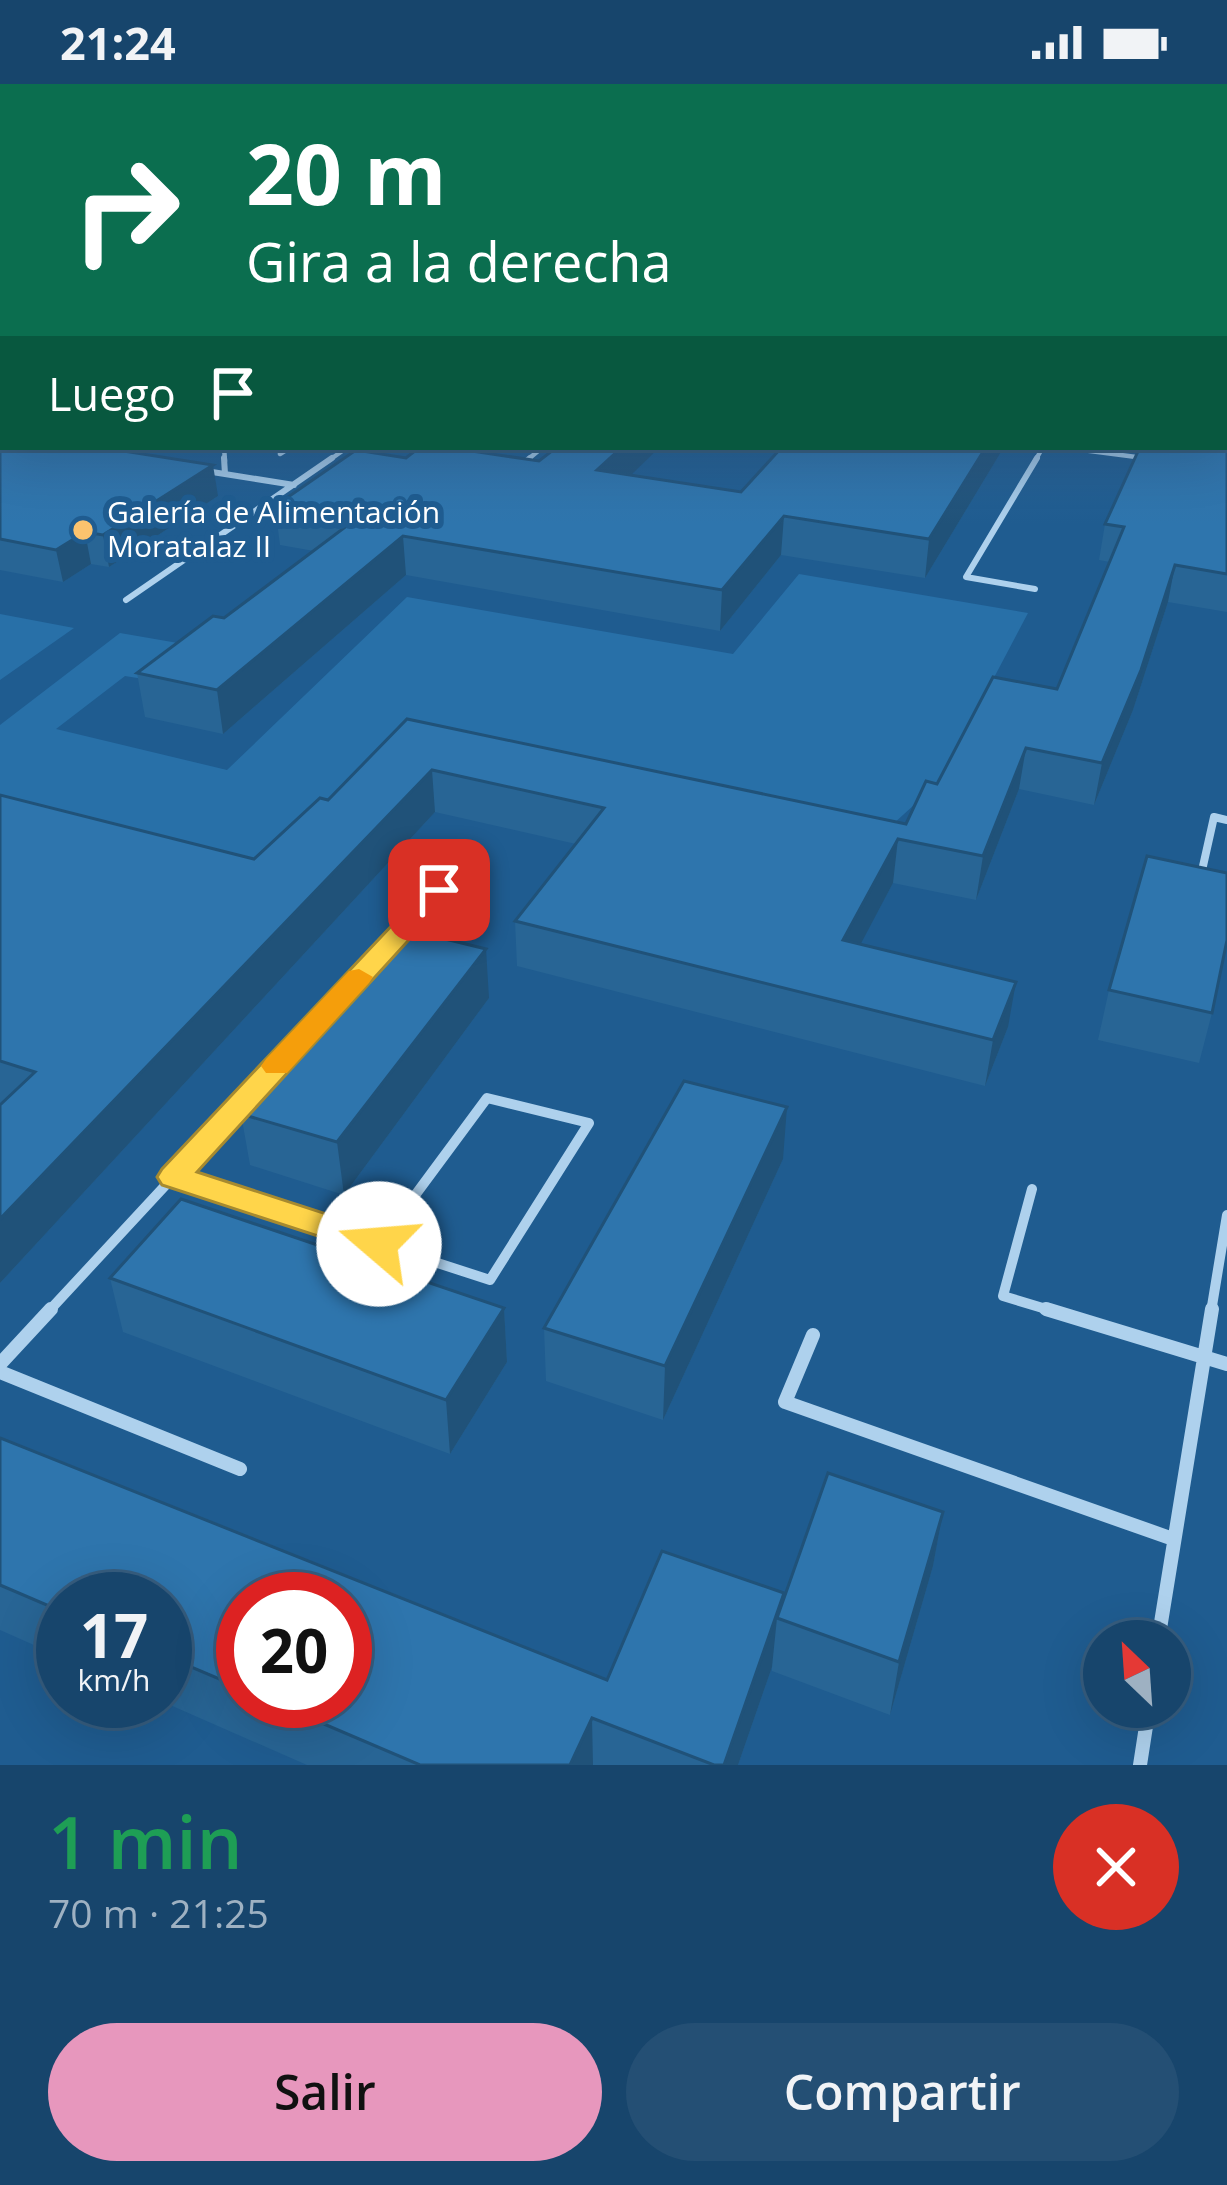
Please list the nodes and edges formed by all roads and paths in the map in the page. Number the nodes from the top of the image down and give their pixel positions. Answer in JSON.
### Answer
{"nodes":[{"id":1,"x":224,"y":450,"type":"edge"},
{"id":2,"x":286,"y":450,"type":"edge"},
{"id":3,"x":344,"y":450,"type":"edge"},
{"id":4,"x":539,"y":450,"type":"edge"},
{"id":5,"x":1040,"y":450,"type":"edge"},
{"id":6,"x":1083,"y":450,"type":"edge"},
{"id":7,"x":339,"y":453,"type":"junction"},
{"id":8,"x":280,"y":454,"type":"dead end"},
{"id":9,"x":355,"y":456,"type":"edge"},
{"id":10,"x":1164,"y":460,"type":"edge"},
{"id":11,"x":202,"y":470,"type":"edge"},
{"id":12,"x":225,"y":474,"type":"junction"},
{"id":13,"x":509,"y":476,"type":"edge"},
{"id":14,"x":294,"y":485,"type":"junction"},
{"id":15,"x":1035,"y":589,"type":"dead end"},
{"id":16,"x":125,"y":601,"type":"dead end"},
{"id":17,"x":1227,"y":820,"type":"edge"},
{"id":18,"x":1214,"y":881,"type":"edge"},
{"id":19,"x":439,"y":890,"type":"dead end"},
{"id":20,"x":392,"y":941,"type":"edge"},
{"id":21,"x":361,"y":975,"type":"edge"},
{"id":22,"x":174,"y":1177,"type":"junction"},
{"id":23,"x":1032,"y":1189,"type":"dead end"},
{"id":24,"x":1227,"y":1215,"type":"edge"},
{"id":25,"x":379,"y":1244,"type":"junction"},
{"id":26,"x":813,"y":1335,"type":"dead end"},
{"id":27,"x":1204,"y":1358,"type":"junction"},
{"id":28,"x":1227,"y":1364,"type":"edge"},
{"id":29,"x":0,"y":1368,"type":"edge"},
{"id":30,"x":240,"y":1469,"type":"dead end"},
{"id":31,"x":1174,"y":1539,"type":"junction"},
{"id":32,"x":1161,"y":1620,"type":"edge"},
{"id":33,"x":1146,"y":1728,"type":"edge"},
{"id":34,"x":1140,"y":1765,"type":"edge"}],
"edges":[{"from":1,"to":12,"type":"lane"},
{"from":2,"to":8,"type":"lane"},
{"from":3,"to":7,"type":"lane"},
{"from":4,"to":13,"type":"lane"},
{"from":5,"to":15,"type":"lane"},
{"from":6,"to":10,"type":"lane"},
{"from":7,"to":9,"type":"lane"},
{"from":7,"to":14,"type":"lane"},
{"from":11,"to":12,"type":"lane"},
{"from":12,"to":14,"type":"lane"},
{"from":14,"to":16,"type":"lane"},
{"from":17,"to":18,"type":"lane"},
{"from":19,"to":20,"type":"lane"},
{"from":21,"to":22,"type":"lane"},
{"from":22,"to":25,"type":"lane"},
{"from":22,"to":29,"type":"lane"},
{"from":23,"to":27,"type":"lane"},
{"from":24,"to":27,"type":"lane"},
{"from":25,"to":25,"type":"lane"},
{"from":26,"to":31,"type":"lane"},
{"from":27,"to":28,"type":"lane"},
{"from":27,"to":31,"type":"lane"},
{"from":29,"to":30,"type":"lane"},
{"from":31,"to":32,"type":"lane"},
{"from":33,"to":34,"type":"lane"}]}
